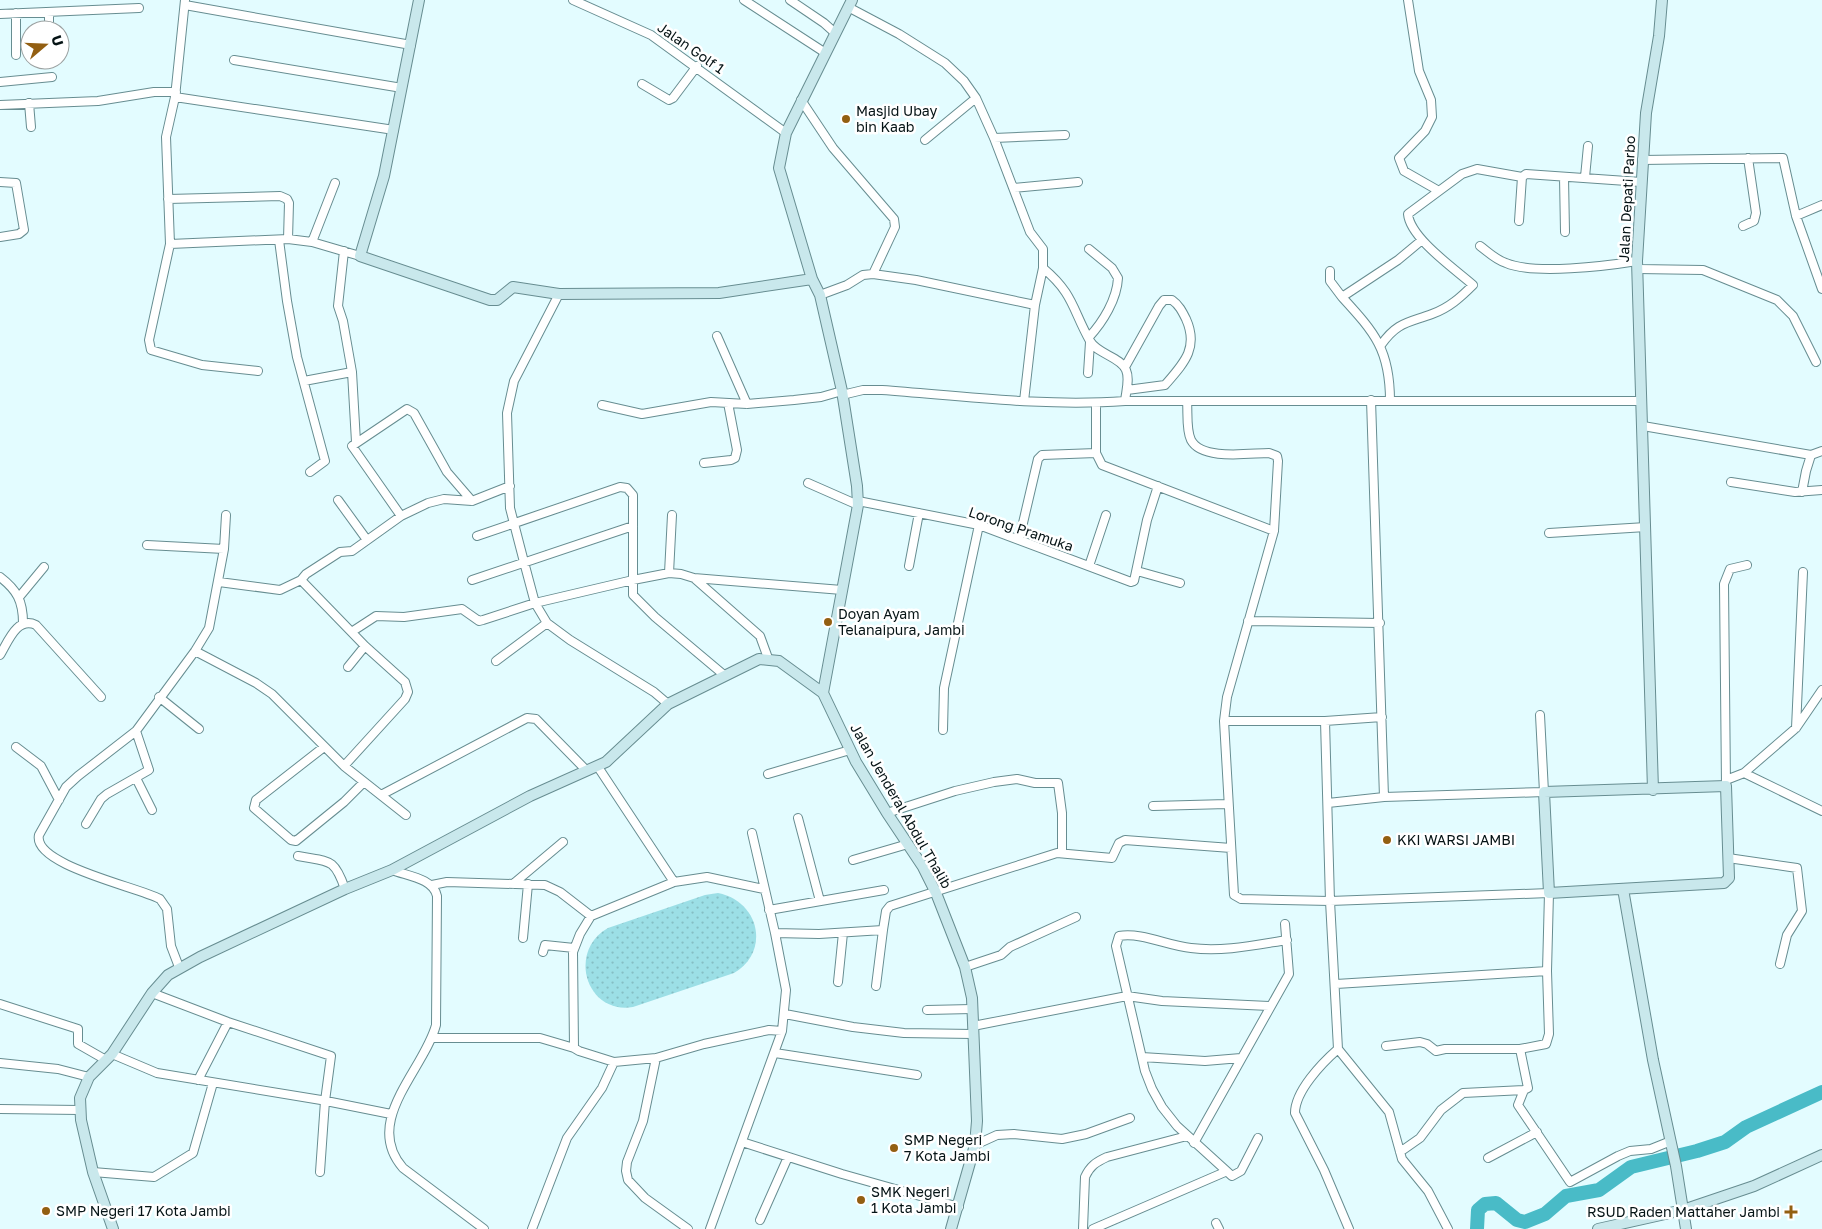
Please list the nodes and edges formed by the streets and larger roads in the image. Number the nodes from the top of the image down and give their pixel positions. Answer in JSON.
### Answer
{"nodes":[{"id":1,"x":419,"y":0,"type":"edge"},
{"id":2,"x":573,"y":0,"type":"edge"},
{"id":3,"x":744,"y":0,"type":"edge"},
{"id":4,"x":790,"y":0,"type":"edge"},
{"id":5,"x":1408,"y":0,"type":"edge"},
{"id":6,"x":1662,"y":0,"type":"edge"},
{"id":7,"x":185,"y":3,"type":"edge"},
{"id":8,"x":850,"y":4,"type":"edge"},
{"id":9,"x":139,"y":8,"type":"dead end"},
{"id":10,"x":49,"y":12,"type":"junction"},
{"id":11,"x":16,"y":13,"type":"junction"},
{"id":12,"x":0,"y":14,"type":"edge"},
{"id":13,"x":49,"y":20,"type":"edge"},
{"id":14,"x":834,"y":32,"type":"junction"},
{"id":15,"x":411,"y":45,"type":"junction"},
{"id":16,"x":824,"y":52,"type":"junction"},
{"id":17,"x":16,"y":55,"type":"dead end"},
{"id":18,"x":234,"y":60,"type":"dead end"},
{"id":19,"x":697,"y":66,"type":"junction"},
{"id":20,"x":52,"y":77,"type":"dead end"},
{"id":21,"x":0,"y":82,"type":"edge"},
{"id":22,"x":642,"y":84,"type":"dead end"},
{"id":23,"x":402,"y":88,"type":"junction"},
{"id":24,"x":176,"y":94,"type":"junction"},
{"id":25,"x":976,"y":98,"type":"junction"},
{"id":26,"x":800,"y":100,"type":"junction"},
{"id":27,"x":29,"y":103,"type":"junction"},
{"id":28,"x":0,"y":105,"type":"edge"},
{"id":29,"x":30,"y":127,"type":"dead end"},
{"id":30,"x":394,"y":130,"type":"junction"},
{"id":31,"x":786,"y":133,"type":"junction"},
{"id":32,"x":1065,"y":135,"type":"dead end"},
{"id":33,"x":994,"y":138,"type":"junction"},
{"id":34,"x":925,"y":140,"type":"dead end"},
{"id":35,"x":1588,"y":146,"type":"dead end"},
{"id":36,"x":1748,"y":158,"type":"junction"},
{"id":37,"x":1642,"y":160,"type":"junction"},
{"id":38,"x":1522,"y":177,"type":"junction"},
{"id":39,"x":1564,"y":177,"type":"junction"},
{"id":40,"x":1585,"y":177,"type":"junction"},
{"id":41,"x":0,"y":182,"type":"edge"},
{"id":42,"x":1078,"y":182,"type":"dead end"},
{"id":43,"x":1641,"y":182,"type":"junction"},
{"id":44,"x":335,"y":183,"type":"dead end"},
{"id":45,"x":1014,"y":188,"type":"junction"},
{"id":46,"x":1439,"y":191,"type":"junction"},
{"id":47,"x":168,"y":199,"type":"junction"},
{"id":48,"x":1822,"y":205,"type":"edge"},
{"id":49,"x":1796,"y":216,"type":"junction"},
{"id":50,"x":1520,"y":221,"type":"dead end"},
{"id":51,"x":1743,"y":226,"type":"dead end"},
{"id":52,"x":1565,"y":232,"type":"dead end"},
{"id":53,"x":0,"y":237,"type":"edge"},
{"id":54,"x":288,"y":239,"type":"junction"},
{"id":55,"x":279,"y":240,"type":"junction"},
{"id":56,"x":1422,"y":240,"type":"junction"},
{"id":57,"x":312,"y":242,"type":"junction"},
{"id":58,"x":170,"y":244,"type":"junction"},
{"id":59,"x":1480,"y":246,"type":"dead end"},
{"id":60,"x":1089,"y":249,"type":"dead end"},
{"id":61,"x":344,"y":251,"type":"junction"},
{"id":62,"x":360,"y":256,"type":"junction"},
{"id":63,"x":1638,"y":265,"type":"junction"},
{"id":64,"x":1043,"y":268,"type":"junction"},
{"id":65,"x":1330,"y":271,"type":"dead end"},
{"id":66,"x":873,"y":274,"type":"junction"},
{"id":67,"x":812,"y":279,"type":"junction"},
{"id":68,"x":1822,"y":289,"type":"edge"},
{"id":69,"x":559,"y":294,"type":"junction"},
{"id":70,"x":820,"y":295,"type":"junction"},
{"id":71,"x":1342,"y":297,"type":"junction"},
{"id":72,"x":1035,"y":306,"type":"junction"},
{"id":73,"x":717,"y":336,"type":"dead end"},
{"id":74,"x":1090,"y":340,"type":"junction"},
{"id":75,"x":1381,"y":345,"type":"junction"},
{"id":76,"x":1816,"y":362,"type":"dead end"},
{"id":77,"x":1125,"y":367,"type":"junction"},
{"id":78,"x":258,"y":371,"type":"dead end"},
{"id":79,"x":352,"y":372,"type":"junction"},
{"id":80,"x":1088,"y":373,"type":"dead end"},
{"id":81,"x":304,"y":381,"type":"junction"},
{"id":82,"x":1127,"y":390,"type":"junction"},
{"id":83,"x":842,"y":393,"type":"junction"},
{"id":84,"x":1371,"y":400,"type":"junction"},
{"id":85,"x":1641,"y":400,"type":"junction"},
{"id":86,"x":1024,"y":401,"type":"junction"},
{"id":87,"x":1126,"y":401,"type":"junction"},
{"id":88,"x":1187,"y":401,"type":"junction"},
{"id":89,"x":1390,"y":401,"type":"junction"},
{"id":90,"x":728,"y":403,"type":"junction"},
{"id":91,"x":1096,"y":403,"type":"junction"},
{"id":92,"x":747,"y":404,"type":"junction"},
{"id":93,"x":602,"y":405,"type":"dead end"},
{"id":94,"x":1643,"y":426,"type":"junction"},
{"id":95,"x":356,"y":442,"type":"junction"},
{"id":96,"x":1822,"y":451,"type":"edge"},
{"id":97,"x":1096,"y":453,"type":"junction"},
{"id":98,"x":1811,"y":455,"type":"junction"},
{"id":99,"x":704,"y":463,"type":"dead end"},
{"id":100,"x":310,"y":472,"type":"dead end"},
{"id":101,"x":1731,"y":482,"type":"dead end"},
{"id":102,"x":808,"y":483,"type":"dead end"},
{"id":103,"x":510,"y":486,"type":"junction"},
{"id":104,"x":1158,"y":486,"type":"junction"},
{"id":105,"x":1822,"y":490,"type":"edge"},
{"id":106,"x":1802,"y":492,"type":"junction"},
{"id":107,"x":338,"y":500,"type":"dead end"},
{"id":108,"x":472,"y":501,"type":"junction"},
{"id":109,"x":858,"y":503,"type":"junction"},
{"id":110,"x":919,"y":513,"type":"junction"},
{"id":111,"x":226,"y":515,"type":"dead end"},
{"id":112,"x":672,"y":515,"type":"dead end"},
{"id":113,"x":1106,"y":515,"type":"dead end"},
{"id":114,"x":401,"y":516,"type":"junction"},
{"id":115,"x":514,"y":523,"type":"junction"},
{"id":116,"x":633,"y":526,"type":"junction"},
{"id":117,"x":979,"y":526,"type":"junction"},
{"id":118,"x":1646,"y":527,"type":"junction"},
{"id":119,"x":1274,"y":531,"type":"junction"},
{"id":120,"x":1549,"y":533,"type":"dead end"},
{"id":121,"x":478,"y":536,"type":"dead end"},
{"id":122,"x":367,"y":540,"type":"junction"},
{"id":123,"x":1019,"y":540,"type":"junction"},
{"id":124,"x":148,"y":545,"type":"dead end"},
{"id":125,"x":224,"y":549,"type":"junction"},
{"id":126,"x":524,"y":562,"type":"junction"},
{"id":127,"x":1747,"y":565,"type":"dead end"},
{"id":128,"x":909,"y":566,"type":"dead end"},
{"id":129,"x":1089,"y":566,"type":"junction"},
{"id":130,"x":44,"y":567,"type":"dead end"},
{"id":131,"x":1136,"y":571,"type":"junction"},
{"id":132,"x":1803,"y":572,"type":"dead end"},
{"id":133,"x":669,"y":573,"type":"junction"},
{"id":134,"x":0,"y":577,"type":"edge"},
{"id":135,"x":694,"y":578,"type":"junction"},
{"id":136,"x":301,"y":580,"type":"junction"},
{"id":137,"x":472,"y":580,"type":"dead end"},
{"id":138,"x":632,"y":580,"type":"junction"},
{"id":139,"x":219,"y":582,"type":"junction"},
{"id":140,"x":1180,"y":583,"type":"dead end"},
{"id":141,"x":842,"y":590,"type":"junction"},
{"id":142,"x":20,"y":596,"type":"junction"},
{"id":143,"x":535,"y":603,"type":"junction"},
{"id":144,"x":1248,"y":622,"type":"junction"},
{"id":145,"x":23,"y":623,"type":"junction"},
{"id":146,"x":547,"y":623,"type":"junction"},
{"id":147,"x":1380,"y":623,"type":"junction"},
{"id":148,"x":353,"y":631,"type":"junction"},
{"id":149,"x":365,"y":646,"type":"junction"},
{"id":150,"x":195,"y":651,"type":"junction"},
{"id":151,"x":0,"y":655,"type":"edge"},
{"id":152,"x":768,"y":658,"type":"junction"},
{"id":153,"x":496,"y":661,"type":"dead end"},
{"id":154,"x":348,"y":668,"type":"dead end"},
{"id":155,"x":724,"y":675,"type":"junction"},
{"id":156,"x":1822,"y":690,"type":"edge"},
{"id":157,"x":823,"y":693,"type":"junction"},
{"id":158,"x":101,"y":697,"type":"dead end"},
{"id":159,"x":159,"y":698,"type":"junction"},
{"id":160,"x":668,"y":704,"type":"junction"},
{"id":161,"x":1540,"y":715,"type":"dead end"},
{"id":162,"x":1382,"y":717,"type":"junction"},
{"id":163,"x":1224,"y":721,"type":"junction"},
{"id":164,"x":1325,"y":721,"type":"junction"},
{"id":165,"x":1796,"y":728,"type":"junction"},
{"id":166,"x":199,"y":729,"type":"dead end"},
{"id":167,"x":942,"y":730,"type":"dead end"},
{"id":168,"x":136,"y":731,"type":"junction"},
{"id":169,"x":16,"y":747,"type":"dead end"},
{"id":170,"x":324,"y":747,"type":"junction"},
{"id":171,"x":850,"y":750,"type":"junction"},
{"id":172,"x":344,"y":766,"type":"junction"},
{"id":173,"x":598,"y":767,"type":"junction"},
{"id":174,"x":586,"y":770,"type":"junction"},
{"id":175,"x":1744,"y":773,"type":"junction"},
{"id":176,"x":768,"y":774,"type":"dead end"},
{"id":177,"x":136,"y":778,"type":"junction"},
{"id":178,"x":364,"y":782,"type":"junction"},
{"id":179,"x":1726,"y":783,"type":"junction"},
{"id":180,"x":1653,"y":790,"type":"junction"},
{"id":181,"x":1544,"y":792,"type":"junction"},
{"id":182,"x":381,"y":796,"type":"junction"},
{"id":183,"x":1384,"y":797,"type":"junction"},
{"id":184,"x":59,"y":800,"type":"junction"},
{"id":185,"x":1328,"y":803,"type":"junction"},
{"id":186,"x":1227,"y":804,"type":"junction"},
{"id":187,"x":1152,"y":806,"type":"dead end"},
{"id":188,"x":152,"y":810,"type":"dead end"},
{"id":189,"x":1822,"y":811,"type":"edge"},
{"id":190,"x":886,"y":813,"type":"junction"},
{"id":191,"x":406,"y":815,"type":"dead end"},
{"id":192,"x":798,"y":818,"type":"dead end"},
{"id":193,"x":86,"y":824,"type":"dead end"},
{"id":194,"x":752,"y":833,"type":"dead end"},
{"id":195,"x":563,"y":842,"type":"dead end"},
{"id":196,"x":908,"y":844,"type":"junction"},
{"id":197,"x":1231,"y":848,"type":"junction"},
{"id":198,"x":1062,"y":852,"type":"junction"},
{"id":199,"x":298,"y":856,"type":"dead end"},
{"id":200,"x":1728,"y":858,"type":"junction"},
{"id":201,"x":853,"y":860,"type":"dead end"},
{"id":202,"x":392,"y":870,"type":"junction"},
{"id":203,"x":674,"y":882,"type":"junction"},
{"id":204,"x":513,"y":884,"type":"junction"},
{"id":205,"x":528,"y":884,"type":"junction"},
{"id":206,"x":432,"y":885,"type":"junction"},
{"id":207,"x":345,"y":889,"type":"junction"},
{"id":208,"x":764,"y":889,"type":"junction"},
{"id":209,"x":1623,"y":889,"type":"junction"},
{"id":210,"x":884,"y":890,"type":"dead end"},
{"id":211,"x":936,"y":893,"type":"junction"},
{"id":212,"x":1549,"y":893,"type":"junction"},
{"id":213,"x":820,"y":900,"type":"junction"},
{"id":214,"x":1330,"y":901,"type":"junction"},
{"id":215,"x":769,"y":910,"type":"junction"},
{"id":216,"x":592,"y":916,"type":"junction"},
{"id":217,"x":1076,"y":917,"type":"dead end"},
{"id":218,"x":1285,"y":924,"type":"dead end"},
{"id":219,"x":883,"y":930,"type":"junction"},
{"id":220,"x":775,"y":933,"type":"junction"},
{"id":221,"x":843,"y":934,"type":"junction"},
{"id":222,"x":523,"y":938,"type":"dead end"},
{"id":223,"x":1287,"y":940,"type":"junction"},
{"id":224,"x":574,"y":948,"type":"junction"},
{"id":225,"x":543,"y":952,"type":"dead end"},
{"id":226,"x":1780,"y":964,"type":"dead end"},
{"id":227,"x":965,"y":966,"type":"junction"},
{"id":228,"x":178,"y":967,"type":"junction"},
{"id":229,"x":1547,"y":970,"type":"junction"},
{"id":230,"x":838,"y":982,"type":"dead end"},
{"id":231,"x":1336,"y":984,"type":"junction"},
{"id":232,"x":876,"y":986,"type":"dead end"},
{"id":233,"x":152,"y":994,"type":"junction"},
{"id":234,"x":1127,"y":996,"type":"junction"},
{"id":235,"x":0,"y":1004,"type":"edge"},
{"id":236,"x":1270,"y":1006,"type":"junction"},
{"id":237,"x":927,"y":1010,"type":"dead end"},
{"id":238,"x":972,"y":1010,"type":"junction"},
{"id":239,"x":785,"y":1014,"type":"junction"},
{"id":240,"x":228,"y":1022,"type":"junction"},
{"id":241,"x":973,"y":1030,"type":"junction"},
{"id":242,"x":782,"y":1031,"type":"junction"},
{"id":243,"x":433,"y":1038,"type":"junction"},
{"id":244,"x":1386,"y":1046,"type":"dead end"},
{"id":245,"x":574,"y":1048,"type":"junction"},
{"id":246,"x":1338,"y":1049,"type":"junction"},
{"id":247,"x":1520,"y":1049,"type":"junction"},
{"id":248,"x":775,"y":1053,"type":"junction"},
{"id":249,"x":109,"y":1057,"type":"junction"},
{"id":250,"x":1142,"y":1057,"type":"junction"},
{"id":251,"x":656,"y":1058,"type":"junction"},
{"id":252,"x":1242,"y":1058,"type":"junction"},
{"id":253,"x":614,"y":1062,"type":"junction"},
{"id":254,"x":0,"y":1063,"type":"edge"},
{"id":255,"x":917,"y":1075,"type":"dead end"},
{"id":256,"x":89,"y":1077,"type":"junction"},
{"id":257,"x":198,"y":1080,"type":"junction"},
{"id":258,"x":213,"y":1083,"type":"junction"},
{"id":259,"x":1524,"y":1090,"type":"junction"},
{"id":260,"x":325,"y":1101,"type":"junction"},
{"id":261,"x":0,"y":1109,"type":"edge"},
{"id":262,"x":80,"y":1110,"type":"junction"},
{"id":263,"x":391,"y":1114,"type":"junction"},
{"id":264,"x":1130,"y":1118,"type":"dead end"},
{"id":265,"x":1537,"y":1132,"type":"junction"},
{"id":266,"x":1187,"y":1136,"type":"junction"},
{"id":267,"x":1258,"y":1138,"type":"dead end"},
{"id":268,"x":742,"y":1142,"type":"junction"},
{"id":269,"x":1194,"y":1144,"type":"junction"},
{"id":270,"x":1672,"y":1144,"type":"junction"},
{"id":271,"x":975,"y":1145,"type":"junction"},
{"id":272,"x":1400,"y":1152,"type":"junction"},
{"id":273,"x":1822,"y":1155,"type":"edge"},
{"id":274,"x":788,"y":1157,"type":"junction"},
{"id":275,"x":1488,"y":1158,"type":"dead end"},
{"id":276,"x":93,"y":1172,"type":"junction"},
{"id":277,"x":320,"y":1172,"type":"dead end"},
{"id":278,"x":1225,"y":1172,"type":"junction"},
{"id":279,"x":959,"y":1207,"type":"junction"},
{"id":280,"x":1683,"y":1210,"type":"junction"},
{"id":281,"x":760,"y":1220,"type":"dead end"},
{"id":282,"x":113,"y":1229,"type":"edge"},
{"id":283,"x":484,"y":1229,"type":"edge"},
{"id":284,"x":532,"y":1229,"type":"edge"},
{"id":285,"x":688,"y":1229,"type":"edge"},
{"id":286,"x":710,"y":1229,"type":"edge"},
{"id":287,"x":951,"y":1229,"type":"edge"},
{"id":288,"x":1083,"y":1229,"type":"edge"},
{"id":289,"x":1093,"y":1229,"type":"edge"},
{"id":290,"x":1349,"y":1229,"type":"edge"},
{"id":291,"x":1448,"y":1229,"type":"edge"},
{"id":292,"x":1598,"y":1229,"type":"edge"},
{"id":293,"x":1686,"y":1229,"type":"edge"}],
"edges":[{"from":1,"to":15,"type":"street"},
{"from":2,"to":19,"type":"street","name":"Jalan Golf 1"},
{"from":3,"to":16,"type":"street"},
{"from":4,"to":14,"type":"street"},
{"from":5,"to":46,"type":"street"},
{"from":6,"to":37,"type":"street","name":"Jalan Depati Parbo"},
{"from":7,"to":15,"type":"street"},
{"from":7,"to":24,"type":"street"},
{"from":8,"to":14,"type":"street"},
{"from":8,"to":25,"type":"street"},
{"from":9,"to":10,"type":"street"},
{"from":10,"to":11,"type":"street"},
{"from":10,"to":13,"type":"street"},
{"from":11,"to":12,"type":"street"},
{"from":11,"to":17,"type":"street"},
{"from":14,"to":16,"type":"street"},
{"from":15,"to":23,"type":"street"},
{"from":16,"to":26,"type":"street"},
{"from":18,"to":23,"type":"street"},
{"from":19,"to":22,"type":"street"},
{"from":19,"to":31,"type":"street","name":"Jalan Golf 1"},
{"from":20,"to":21,"type":"street"},
{"from":23,"to":30,"type":"street"},
{"from":24,"to":27,"type":"street"},
{"from":24,"to":30,"type":"street"},
{"from":24,"to":47,"type":"street"},
{"from":25,"to":33,"type":"street"},
{"from":25,"to":34,"type":"street"},
{"from":26,"to":31,"type":"street"},
{"from":26,"to":66,"type":"street"},
{"from":27,"to":28,"type":"street"},
{"from":27,"to":29,"type":"street"},
{"from":30,"to":62,"type":"street"},
{"from":31,"to":67,"type":"street"},
{"from":32,"to":33,"type":"street"},
{"from":33,"to":45,"type":"street"},
{"from":35,"to":40,"type":"street"},
{"from":36,"to":37,"type":"street"},
{"from":36,"to":49,"type":"street"},
{"from":36,"to":51,"type":"street"},
{"from":37,"to":43,"type":"street","name":"Jalan Depati Parbo"},
{"from":38,"to":39,"type":"street"},
{"from":38,"to":46,"type":"street"},
{"from":38,"to":50,"type":"street"},
{"from":39,"to":40,"type":"street"},
{"from":39,"to":52,"type":"street"},
{"from":40,"to":43,"type":"street"},
{"from":41,"to":53,"type":"street"},
{"from":42,"to":45,"type":"street"},
{"from":43,"to":63,"type":"street","name":"Jalan Depati Parbo"},
{"from":44,"to":57,"type":"street"},
{"from":45,"to":64,"type":"street"},
{"from":46,"to":56,"type":"street"},
{"from":47,"to":54,"type":"street"},
{"from":47,"to":58,"type":"street"},
{"from":48,"to":49,"type":"street"},
{"from":49,"to":68,"type":"street"},
{"from":54,"to":55,"type":"street"},
{"from":54,"to":57,"type":"street"},
{"from":55,"to":58,"type":"street"},
{"from":55,"to":81,"type":"street"},
{"from":56,"to":71,"type":"street"},
{"from":56,"to":75,"type":"street"},
{"from":57,"to":61,"type":"street"},
{"from":58,"to":78,"type":"street"},
{"from":59,"to":63,"type":"street"},
{"from":60,"to":74,"type":"street"},
{"from":61,"to":62,"type":"street"},
{"from":61,"to":79,"type":"street"},
{"from":62,"to":69,"type":"street"},
{"from":63,"to":76,"type":"street"},
{"from":63,"to":85,"type":"street","name":"Jalan Depati Parbo"},
{"from":64,"to":72,"type":"street"},
{"from":64,"to":74,"type":"street"},
{"from":65,"to":71,"type":"street"},
{"from":66,"to":70,"type":"street"},
{"from":66,"to":72,"type":"street"},
{"from":67,"to":69,"type":"street"},
{"from":67,"to":70,"type":"street"},
{"from":69,"to":103,"type":"street"},
{"from":70,"to":83,"type":"street"},
{"from":71,"to":75,"type":"street"},
{"from":72,"to":86,"type":"street"},
{"from":73,"to":92,"type":"street"},
{"from":74,"to":77,"type":"street"},
{"from":74,"to":80,"type":"street"},
{"from":75,"to":89,"type":"street"},
{"from":77,"to":82,"type":"street"},
{"from":77,"to":82,"type":"street"},
{"from":79,"to":81,"type":"street"},
{"from":79,"to":95,"type":"street"},
{"from":81,"to":100,"type":"street"},
{"from":82,"to":87,"type":"street"},
{"from":83,"to":86,"type":"street"},
{"from":83,"to":92,"type":"street"},
{"from":83,"to":109,"type":"street"},
{"from":84,"to":88,"type":"street"},
{"from":84,"to":89,"type":"street"},
{"from":84,"to":147,"type":"street"},
{"from":85,"to":89,"type":"street"},
{"from":85,"to":94,"type":"street","name":"Jalan Depati Parbo"},
{"from":86,"to":91,"type":"street"},
{"from":87,"to":88,"type":"street"},
{"from":87,"to":91,"type":"street"},
{"from":88,"to":119,"type":"street"},
{"from":90,"to":92,"type":"street"},
{"from":90,"to":93,"type":"street"},
{"from":90,"to":99,"type":"street"},
{"from":91,"to":97,"type":"street"},
{"from":94,"to":98,"type":"street"},
{"from":94,"to":118,"type":"street","name":"Jalan Depati Parbo"},
{"from":95,"to":108,"type":"street"},
{"from":95,"to":114,"type":"street"},
{"from":96,"to":98,"type":"street"},
{"from":97,"to":104,"type":"street"},
{"from":97,"to":123,"type":"street"},
{"from":98,"to":106,"type":"street"},
{"from":101,"to":106,"type":"street"},
{"from":102,"to":109,"type":"street","name":"Lorong Pramuka"},
{"from":103,"to":108,"type":"street"},
{"from":103,"to":115,"type":"street"},
{"from":104,"to":119,"type":"street"},
{"from":104,"to":131,"type":"street"},
{"from":105,"to":106,"type":"street"},
{"from":107,"to":122,"type":"street"},
{"from":108,"to":114,"type":"street"},
{"from":109,"to":110,"type":"street","name":"Lorong Pramuka"},
{"from":109,"to":141,"type":"street"},
{"from":110,"to":117,"type":"street","name":"Lorong Pramuka"},
{"from":110,"to":128,"type":"street"},
{"from":111,"to":125,"type":"street"},
{"from":112,"to":133,"type":"street"},
{"from":113,"to":129,"type":"street"},
{"from":114,"to":122,"type":"street"},
{"from":115,"to":116,"type":"street"},
{"from":115,"to":121,"type":"street"},
{"from":115,"to":126,"type":"street"},
{"from":116,"to":126,"type":"street"},
{"from":116,"to":138,"type":"street"},
{"from":117,"to":123,"type":"street","name":"Lorong Pramuka"},
{"from":117,"to":167,"type":"street"},
{"from":118,"to":120,"type":"street"},
{"from":118,"to":180,"type":"street","name":"Jalan Depati Parbo"},
{"from":119,"to":144,"type":"street"},
{"from":122,"to":136,"type":"street"},
{"from":123,"to":129,"type":"street","name":"Lorong Pramuka"},
{"from":124,"to":125,"type":"street"},
{"from":125,"to":139,"type":"street"},
{"from":126,"to":137,"type":"street"},
{"from":126,"to":143,"type":"street"},
{"from":127,"to":179,"type":"street"},
{"from":129,"to":131,"type":"street","name":"Lorong Pramuka"},
{"from":130,"to":142,"type":"street"},
{"from":131,"to":140,"type":"street"},
{"from":132,"to":165,"type":"street"},
{"from":133,"to":135,"type":"street"},
{"from":133,"to":138,"type":"street"},
{"from":134,"to":142,"type":"street"},
{"from":135,"to":141,"type":"street"},
{"from":135,"to":152,"type":"street"},
{"from":136,"to":139,"type":"street"},
{"from":136,"to":148,"type":"street"},
{"from":138,"to":143,"type":"street"},
{"from":138,"to":155,"type":"street"},
{"from":139,"to":150,"type":"street"},
{"from":141,"to":157,"type":"street"},
{"from":142,"to":145,"type":"street"},
{"from":143,"to":146,"type":"street"},
{"from":143,"to":148,"type":"street"},
{"from":144,"to":147,"type":"street"},
{"from":144,"to":163,"type":"street"},
{"from":145,"to":151,"type":"street"},
{"from":145,"to":158,"type":"street"},
{"from":146,"to":153,"type":"street"},
{"from":146,"to":160,"type":"street"},
{"from":147,"to":162,"type":"street"},
{"from":148,"to":149,"type":"street"},
{"from":149,"to":154,"type":"street"},
{"from":149,"to":172,"type":"street"},
{"from":150,"to":159,"type":"street"},
{"from":150,"to":170,"type":"street"},
{"from":152,"to":155,"type":"street"},
{"from":152,"to":157,"type":"street"},
{"from":155,"to":160,"type":"street"},
{"from":156,"to":165,"type":"street"},
{"from":157,"to":171,"type":"street","name":"Jalan Jenderal Abdul Thalib"},
{"from":159,"to":166,"type":"street"},
{"from":159,"to":168,"type":"street"},
{"from":160,"to":173,"type":"street"},
{"from":161,"to":181,"type":"street"},
{"from":162,"to":164,"type":"street"},
{"from":162,"to":183,"type":"street"},
{"from":163,"to":164,"type":"street"},
{"from":163,"to":186,"type":"street"},
{"from":164,"to":185,"type":"street"},
{"from":165,"to":175,"type":"street"},
{"from":168,"to":177,"type":"street"},
{"from":168,"to":184,"type":"street"},
{"from":169,"to":184,"type":"street"},
{"from":170,"to":172,"type":"street"},
{"from":170,"to":178,"type":"street"},
{"from":171,"to":176,"type":"street"},
{"from":171,"to":190,"type":"street","name":"Jalan Jenderal Abdul Thalib"},
{"from":172,"to":178,"type":"street"},
{"from":173,"to":174,"type":"street"},
{"from":173,"to":203,"type":"street"},
{"from":174,"to":182,"type":"street"},
{"from":174,"to":202,"type":"street"},
{"from":175,"to":179,"type":"street"},
{"from":175,"to":189,"type":"street"},
{"from":177,"to":188,"type":"street"},
{"from":177,"to":193,"type":"street"},
{"from":178,"to":182,"type":"street"},
{"from":179,"to":180,"type":"street"},
{"from":179,"to":200,"type":"street"},
{"from":180,"to":181,"type":"street"},
{"from":181,"to":183,"type":"street"},
{"from":181,"to":212,"type":"street"},
{"from":182,"to":191,"type":"street"},
{"from":183,"to":185,"type":"street"},
{"from":184,"to":228,"type":"street"},
{"from":185,"to":214,"type":"street"},
{"from":186,"to":187,"type":"street"},
{"from":186,"to":197,"type":"street"},
{"from":190,"to":196,"type":"street","name":"Jalan Jenderal Abdul Thalib"},
{"from":190,"to":198,"type":"street"},
{"from":192,"to":213,"type":"street"},
{"from":194,"to":208,"type":"street"},
{"from":195,"to":204,"type":"street"},
{"from":196,"to":201,"type":"street"},
{"from":196,"to":211,"type":"street","name":"Jalan Jenderal Abdul Thalib"},
{"from":197,"to":198,"type":"street"},
{"from":197,"to":214,"type":"street"},
{"from":198,"to":211,"type":"street"},
{"from":199,"to":207,"type":"street"},
{"from":200,"to":209,"type":"street"},
{"from":200,"to":226,"type":"street"},
{"from":202,"to":206,"type":"street"},
{"from":202,"to":207,"type":"street"},
{"from":203,"to":208,"type":"street"},
{"from":203,"to":216,"type":"street"},
{"from":204,"to":205,"type":"street"},
{"from":204,"to":206,"type":"street"},
{"from":205,"to":216,"type":"street"},
{"from":205,"to":222,"type":"street"},
{"from":206,"to":243,"type":"street"},
{"from":207,"to":228,"type":"street"},
{"from":208,"to":215,"type":"street"},
{"from":209,"to":212,"type":"street"},
{"from":209,"to":270,"type":"street"},
{"from":210,"to":213,"type":"street"},
{"from":211,"to":219,"type":"street"},
{"from":211,"to":227,"type":"street","name":"Jalan Jenderal Abdul Thalib"},
{"from":212,"to":214,"type":"street"},
{"from":212,"to":229,"type":"street"},
{"from":213,"to":215,"type":"street"},
{"from":214,"to":231,"type":"street"},
{"from":215,"to":220,"type":"street"},
{"from":216,"to":224,"type":"street"},
{"from":217,"to":227,"type":"street"},
{"from":218,"to":223,"type":"street"},
{"from":219,"to":221,"type":"street"},
{"from":219,"to":232,"type":"street"},
{"from":220,"to":221,"type":"street"},
{"from":220,"to":239,"type":"street"},
{"from":221,"to":230,"type":"street"},
{"from":223,"to":234,"type":"street"},
{"from":223,"to":236,"type":"street"},
{"from":224,"to":225,"type":"street"},
{"from":224,"to":245,"type":"street"},
{"from":227,"to":238,"type":"street","name":"Jalan Jenderal Abdul Thalib"},
{"from":228,"to":233,"type":"street"},
{"from":229,"to":231,"type":"street"},
{"from":229,"to":247,"type":"street"},
{"from":231,"to":246,"type":"street"},
{"from":233,"to":240,"type":"street"},
{"from":233,"to":249,"type":"street"},
{"from":234,"to":236,"type":"street"},
{"from":234,"to":241,"type":"street"},
{"from":234,"to":250,"type":"street"},
{"from":235,"to":249,"type":"street"},
{"from":236,"to":252,"type":"street"},
{"from":237,"to":238,"type":"street"},
{"from":238,"to":241,"type":"street","name":"Jalan Jenderal Abdul Thalib"},
{"from":239,"to":241,"type":"street"},
{"from":239,"to":242,"type":"street"},
{"from":240,"to":257,"type":"street"},
{"from":240,"to":260,"type":"street"},
{"from":241,"to":271,"type":"street","name":"Jalan Jenderal Abdul Thalib"},
{"from":242,"to":248,"type":"street"},
{"from":242,"to":251,"type":"street"},
{"from":243,"to":245,"type":"street"},
{"from":243,"to":263,"type":"street"},
{"from":244,"to":247,"type":"street"},
{"from":245,"to":253,"type":"street"},
{"from":246,"to":272,"type":"street"},
{"from":246,"to":290,"type":"street"},
{"from":247,"to":259,"type":"street"},
{"from":248,"to":255,"type":"street"},
{"from":248,"to":268,"type":"street"},
{"from":249,"to":256,"type":"street"},
{"from":249,"to":257,"type":"street"},
{"from":250,"to":252,"type":"street"},
{"from":250,"to":266,"type":"street"},
{"from":251,"to":253,"type":"street"},
{"from":251,"to":285,"type":"street"},
{"from":252,"to":269,"type":"street"},
{"from":253,"to":284,"type":"street"},
{"from":254,"to":256,"type":"street"},
{"from":256,"to":262,"type":"street"},
{"from":257,"to":258,"type":"street"},
{"from":258,"to":260,"type":"street"},
{"from":258,"to":276,"type":"street"},
{"from":259,"to":265,"type":"street"},
{"from":259,"to":272,"type":"street"},
{"from":260,"to":263,"type":"street"},
{"from":260,"to":277,"type":"street"},
{"from":261,"to":262,"type":"street"},
{"from":262,"to":276,"type":"street"},
{"from":263,"to":283,"type":"street"},
{"from":264,"to":271,"type":"street"},
{"from":265,"to":270,"type":"street"},
{"from":265,"to":275,"type":"street"},
{"from":266,"to":269,"type":"street"},
{"from":266,"to":288,"type":"street"},
{"from":267,"to":278,"type":"street"},
{"from":268,"to":274,"type":"street"},
{"from":268,"to":286,"type":"street"},
{"from":269,"to":278,"type":"street"},
{"from":270,"to":280,"type":"street"},
{"from":271,"to":279,"type":"street","name":"Jalan Jenderal Abdul Thalib"},
{"from":272,"to":291,"type":"street"},
{"from":273,"to":280,"type":"street"},
{"from":274,"to":279,"type":"street"},
{"from":274,"to":281,"type":"street"},
{"from":276,"to":282,"type":"street"},
{"from":278,"to":289,"type":"street"},
{"from":279,"to":287,"type":"street","name":"Jalan Jenderal Abdul Thalib"},
{"from":280,"to":292,"type":"street"},
{"from":280,"to":293,"type":"street"}]}
